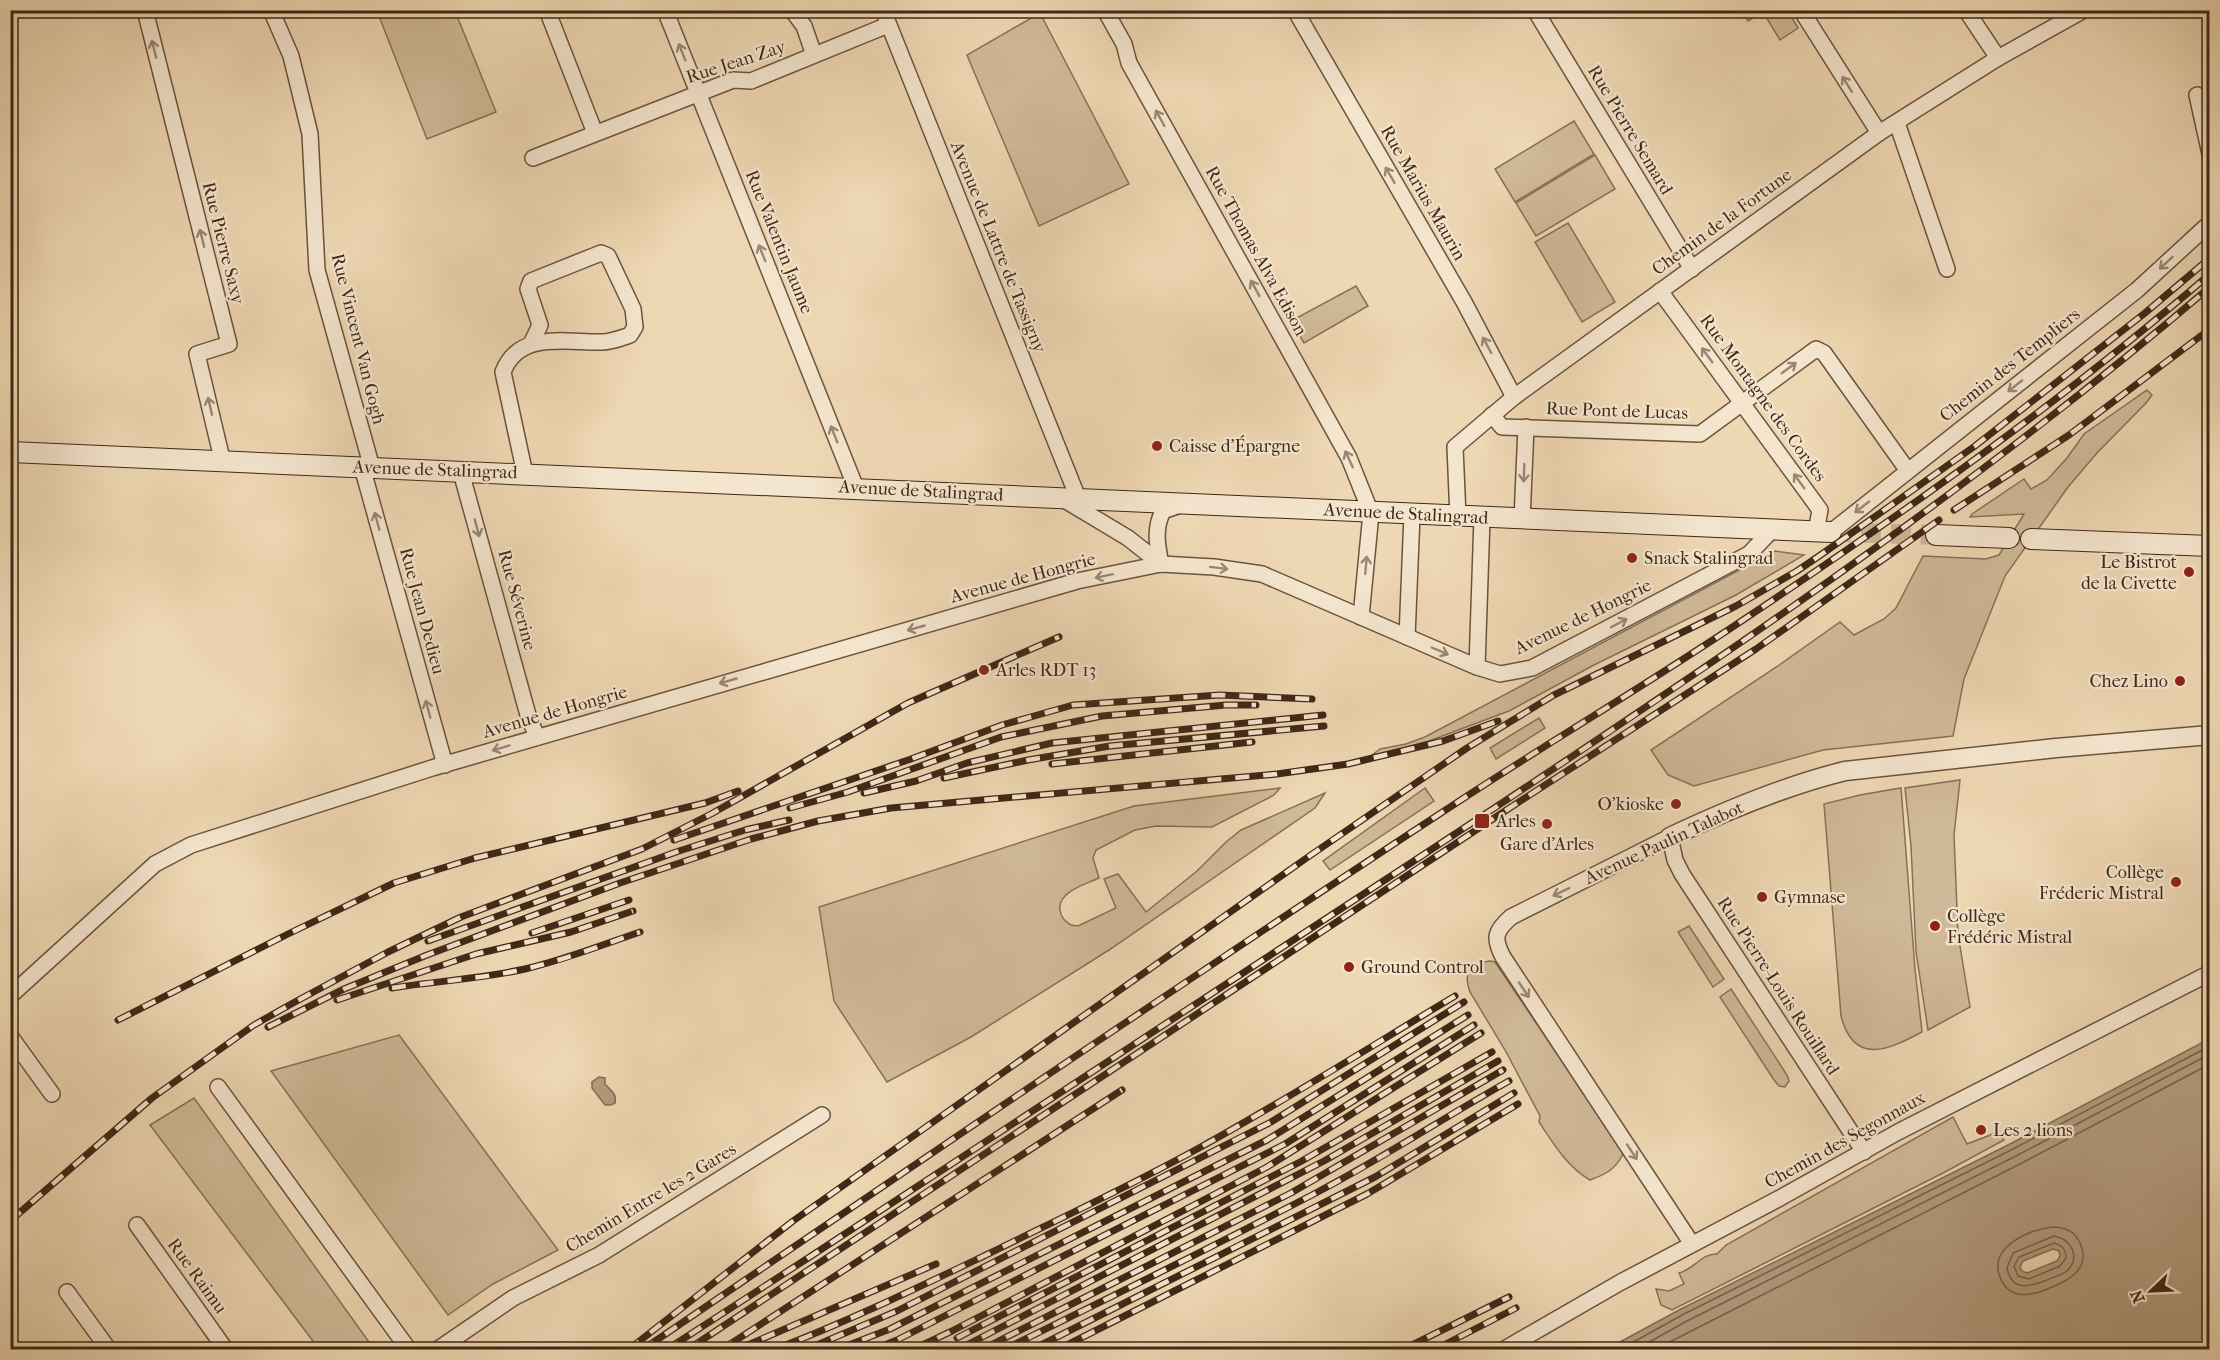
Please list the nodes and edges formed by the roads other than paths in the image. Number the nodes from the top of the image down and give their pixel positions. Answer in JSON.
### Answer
{"nodes":[{"id":1,"x":145,"y":10,"type":"edge"},
{"id":2,"x":271,"y":10,"type":"edge"},
{"id":3,"x":547,"y":10,"type":"edge"},
{"id":4,"x":665,"y":10,"type":"edge"},
{"id":5,"x":792,"y":10,"type":"edge"},
{"id":6,"x":1105,"y":10,"type":"edge"},
{"id":7,"x":1295,"y":10,"type":"edge"},
{"id":8,"x":1535,"y":10,"type":"edge"},
{"id":9,"x":1801,"y":10,"type":"edge"},
{"id":10,"x":1966,"y":10,"type":"edge"},
{"id":11,"x":2084,"y":11,"type":"edge"},
{"id":12,"x":886,"y":18,"type":"edge"},
{"id":13,"x":814,"y":55,"type":"junction"},
{"id":14,"x":1998,"y":58,"type":"junction"},
{"id":15,"x":699,"y":94,"type":"junction"},
{"id":16,"x":2197,"y":94,"type":"dead end"},
{"id":17,"x":1897,"y":123,"type":"junction"},
{"id":18,"x":1879,"y":133,"type":"junction"},
{"id":19,"x":595,"y":134,"type":"junction"},
{"id":20,"x":2210,"y":154,"type":"edge"},
{"id":21,"x":533,"y":158,"type":"dead end"},
{"id":22,"x":2210,"y":224,"type":"edge"},
{"id":23,"x":1692,"y":269,"type":"junction"},
{"id":24,"x":1947,"y":269,"type":"dead end"},
{"id":25,"x":1660,"y":291,"type":"junction"},
{"id":26,"x":531,"y":344,"type":"junction"},
{"id":27,"x":1514,"y":397,"type":"junction"},
{"id":28,"x":1741,"y":402,"type":"junction"},
{"id":29,"x":1492,"y":415,"type":"junction"},
{"id":30,"x":1526,"y":427,"type":"junction"},
{"id":31,"x":10,"y":452,"type":"edge"},
{"id":32,"x":223,"y":463,"type":"junction"},
{"id":33,"x":367,"y":467,"type":"junction"},
{"id":34,"x":1908,"y":471,"type":"junction"},
{"id":35,"x":461,"y":472,"type":"junction"},
{"id":36,"x":525,"y":474,"type":"junction"},
{"id":37,"x":856,"y":488,"type":"junction"},
{"id":38,"x":1069,"y":498,"type":"junction"},
{"id":39,"x":1186,"y":504,"type":"junction"},
{"id":40,"x":1371,"y":513,"type":"junction"},
{"id":41,"x":1412,"y":515,"type":"junction"},
{"id":42,"x":1458,"y":517,"type":"junction"},
{"id":43,"x":1482,"y":518,"type":"junction"},
{"id":44,"x":1522,"y":519,"type":"junction"},
{"id":45,"x":1771,"y":531,"type":"junction"},
{"id":46,"x":1823,"y":532,"type":"junction"},
{"id":47,"x":1936,"y":535,"type":"tunnel mouth"},
{"id":48,"x":2009,"y":538,"type":"dead end"},
{"id":49,"x":2031,"y":538,"type":"dead end"},
{"id":50,"x":2210,"y":546,"type":"edge"},
{"id":51,"x":1161,"y":564,"type":"junction"},
{"id":52,"x":1361,"y":617,"type":"junction"},
{"id":53,"x":1407,"y":637,"type":"junction"},
{"id":54,"x":1477,"y":667,"type":"junction"},
{"id":55,"x":2210,"y":735,"type":"edge"},
{"id":56,"x":537,"y":737,"type":"junction"},
{"id":57,"x":445,"y":765,"type":"junction"},
{"id":58,"x":1670,"y":837,"type":"junction"},
{"id":59,"x":2210,"y":973,"type":"edge"},
{"id":60,"x":10,"y":996,"type":"edge"},
{"id":61,"x":10,"y":1036,"type":"edge"},
{"id":62,"x":218,"y":1086,"type":"dead end"},
{"id":63,"x":52,"y":1094,"type":"dead end"},
{"id":64,"x":822,"y":1115,"type":"dead end"},
{"id":65,"x":1864,"y":1152,"type":"junction"},
{"id":66,"x":137,"y":1225,"type":"dead end"},
{"id":67,"x":1692,"y":1244,"type":"junction"},
{"id":68,"x":67,"y":1292,"type":"dead end"},
{"id":69,"x":109,"y":1350,"type":"edge"},
{"id":70,"x":226,"y":1350,"type":"edge"},
{"id":71,"x":409,"y":1350,"type":"edge"},
{"id":72,"x":437,"y":1350,"type":"edge"},
{"id":73,"x":1503,"y":1350,"type":"edge"}],
"edges":[{"from":32,"to":1,"type":"street","name":"Rue Pierre Saxy","one_way":true},
{"from":2,"to":33,"type":"street","name":"Rue Vincent Van Gogh"},
{"from":3,"to":19,"type":"street"},
{"from":15,"to":4,"type":"street","name":"Rue Valentin Jaume","one_way":true},
{"from":5,"to":13,"type":"street"},
{"from":40,"to":6,"type":"street","name":"Rue Thomas Alva Edison","one_way":true},
{"from":27,"to":7,"type":"street","name":"Rue Marius Maurin","one_way":true},
{"from":8,"to":23,"type":"street","name":"Rue Pierre Semard"},
{"from":18,"to":9,"type":"street","one_way":true},
{"from":10,"to":14,"type":"street"},
{"from":11,"to":14,"type":"street","name":"Chemin de la Fortune"},
{"from":12,"to":13,"type":"street","name":"Rue Jean Zay"},
{"from":12,"to":38,"type":"street","name":"Avenue de Lattre de Tassigny"},
{"from":13,"to":15,"type":"street","name":"Rue Jean Zay"},
{"from":14,"to":17,"type":"street","name":"Chemin de la Fortune"},
{"from":15,"to":19,"type":"street","name":"Rue Jean Zay"},
{"from":37,"to":15,"type":"street","name":"Rue Valentin Jaume","one_way":true},
{"from":16,"to":20,"type":"street"},
{"from":17,"to":18,"type":"street","name":"Chemin de la Fortune"},
{"from":17,"to":24,"type":"street"},
{"from":18,"to":23,"type":"street","name":"Chemin de la Fortune"},
{"from":19,"to":21,"type":"street","name":"Rue Jean Zay"},
{"from":22,"to":34,"type":"street","name":"Chemin des Templiers","one_way":true},
{"from":23,"to":25,"type":"street","name":"Chemin de la Fortune"},
{"from":25,"to":27,"type":"street","name":"Chemin de la Fortune"},
{"from":28,"to":25,"type":"street","name":"Rue Montagne des Cordes","one_way":true},
{"from":26,"to":26,"type":"street"},
{"from":26,"to":36,"type":"street"},
{"from":27,"to":29,"type":"street","name":"Chemin de la Fortune"},
{"from":28,"to":30,"type":"street","name":"Rue Pont de Lucas"},
{"from":28,"to":34,"type":"street","name":"Rue Pont de Lucas","one_way":true},
{"from":46,"to":28,"type":"street","name":"Rue Montagne des Cordes","one_way":true},
{"from":29,"to":30,"type":"street","name":"Rue Pont de Lucas"},
{"from":29,"to":42,"type":"street","name":"Chemin de la Fortune"},
{"from":30,"to":44,"type":"street","one_way":true},
{"from":31,"to":32,"type":"main road","name":"Avenue de Stalingrad"},
{"from":32,"to":33,"type":"main road","name":"Avenue de Stalingrad"},
{"from":33,"to":35,"type":"main road","name":"Avenue de Stalingrad"},
{"from":57,"to":33,"type":"street","name":"Rue Jean Dedieu","one_way":true},
{"from":34,"to":46,"type":"street","name":"Chemin des Templiers","one_way":true},
{"from":35,"to":36,"type":"main road","name":"Avenue de Stalingrad"},
{"from":35,"to":56,"type":"street","name":"Rue Séverine","one_way":true},
{"from":36,"to":37,"type":"main road","name":"Avenue de Stalingrad"},
{"from":37,"to":38,"type":"main road","name":"Avenue de Stalingrad"},
{"from":38,"to":39,"type":"main road","name":"Avenue de Stalingrad"},
{"from":38,"to":51,"type":"street"},
{"from":39,"to":40,"type":"main road","name":"Avenue de Stalingrad"},
{"from":39,"to":51,"type":"street"},
{"from":40,"to":41,"type":"main road","name":"Avenue de Stalingrad"},
{"from":52,"to":40,"type":"street","one_way":true},
{"from":41,"to":42,"type":"main road","name":"Avenue de Stalingrad"},
{"from":41,"to":53,"type":"street"},
{"from":42,"to":43,"type":"main road","name":"Avenue de Stalingrad"},
{"from":43,"to":44,"type":"main road","name":"Avenue de Stalingrad"},
{"from":43,"to":54,"type":"street"},
{"from":44,"to":45,"type":"main road","name":"Avenue de Stalingrad"},
{"from":45,"to":46,"type":"main road","name":"Avenue de Stalingrad"},
{"from":54,"to":45,"type":"street","name":"Avenue de Hongrie","one_way":true},
{"from":47,"to":48,"type":"main road"},
{"from":49,"to":50,"type":"main road"},
{"from":51,"to":52,"type":"street","name":"Avenue de Hongrie","one_way":true},
{"from":51,"to":56,"type":"street","name":"Avenue de Hongrie","one_way":true},
{"from":52,"to":53,"type":"street","name":"Avenue de Hongrie"},
{"from":53,"to":54,"type":"street","name":"Avenue de Hongrie","one_way":true},
{"from":55,"to":58,"type":"street","name":"Avenue Paulin Talabot"},
{"from":56,"to":57,"type":"street","name":"Avenue de Hongrie","one_way":true},
{"from":57,"to":60,"type":"street","name":"Avenue de Hongrie"},
{"from":58,"to":65,"type":"street","name":"Rue Pierre-Louis Rouillard"},
{"from":58,"to":67,"type":"street","name":"Avenue Paulin Talabot","one_way":true},
{"from":59,"to":65,"type":"street","name":"Chemin des Segonnaux"},
{"from":61,"to":63,"type":"street"},
{"from":62,"to":71,"type":"street"},
{"from":64,"to":72,"type":"street","name":"Chemin Entre les 2 Gares"},
{"from":65,"to":67,"type":"street","name":"Chemin des Segonnaux"},
{"from":66,"to":70,"type":"street","name":"Rue Raimu"},
{"from":67,"to":73,"type":"street","name":"Chemin des Segonnaux"},
{"from":68,"to":69,"type":"street"}]}
